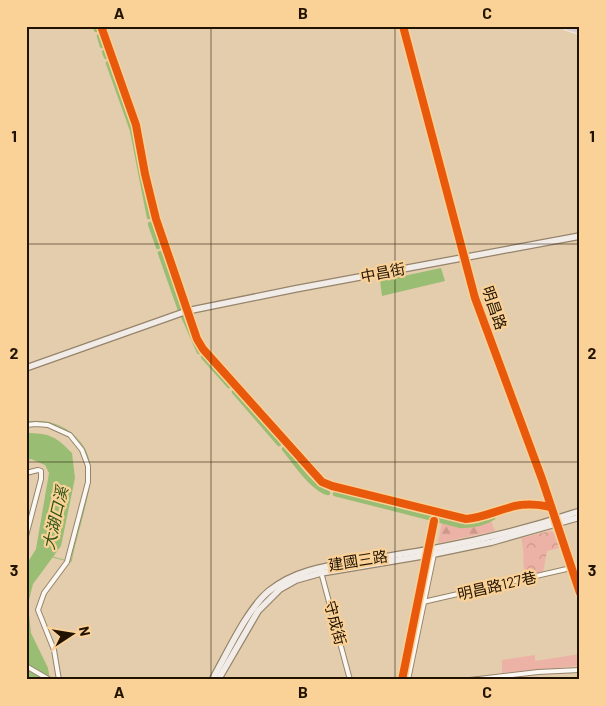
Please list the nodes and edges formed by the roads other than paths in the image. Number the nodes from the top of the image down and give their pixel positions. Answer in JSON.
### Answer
{"nodes":[{"id":1,"x":101,"y":26,"type":"edge"},
{"id":2,"x":403,"y":26,"type":"edge"},
{"id":3,"x":567,"y":26,"type":"edge"},
{"id":4,"x":580,"y":30,"type":"edge"},
{"id":5,"x":580,"y":236,"type":"edge"},
{"id":6,"x":464,"y":258,"type":"junction"},
{"id":7,"x":187,"y":311,"type":"junction"},
{"id":8,"x":26,"y":368,"type":"edge"},
{"id":9,"x":26,"y":425,"type":"edge"},
{"id":10,"x":26,"y":473,"type":"edge"},
{"id":11,"x":551,"y":507,"type":"junction"},
{"id":12,"x":580,"y":511,"type":"edge"},
{"id":13,"x":580,"y":517,"type":"edge"},
{"id":14,"x":556,"y":522,"type":"junction"},
{"id":15,"x":26,"y":536,"type":"edge"},
{"id":16,"x":434,"y":552,"type":"junction"},
{"id":17,"x":571,"y":568,"type":"junction"},
{"id":18,"x":320,"y":570,"type":"junction"},
{"id":19,"x":580,"y":593,"type":"edge"},
{"id":20,"x":424,"y":602,"type":"junction"},
{"id":21,"x":26,"y":666,"type":"edge"},
{"id":22,"x":580,"y":670,"type":"edge"},
{"id":23,"x":504,"y":678,"type":"edge"},
{"id":24,"x":50,"y":680,"type":"edge"},
{"id":25,"x":59,"y":680,"type":"edge"},
{"id":26,"x":212,"y":680,"type":"edge"},
{"id":27,"x":218,"y":680,"type":"edge"},
{"id":28,"x":350,"y":680,"type":"edge"},
{"id":29,"x":408,"y":680,"type":"edge"},
{"id":30,"x":470,"y":680,"type":"edge"}],
"edges":[{"from":1,"to":7,"type":"street"},
{"from":2,"to":6,"type":"street","name":"明昌路"},
{"from":3,"to":4,"type":"highway"},
{"from":5,"to":6,"type":"street","name":"中昌街"},
{"from":6,"to":7,"type":"street","name":"中昌街"},
{"from":6,"to":11,"type":"street","name":"明昌路"},
{"from":7,"to":8,"type":"street","name":"中昌街"},
{"from":7,"to":11,"type":"street"},
{"from":9,"to":25,"type":"street"},
{"from":10,"to":15,"type":"street"},
{"from":11,"to":14,"type":"street","name":"明昌路"},
{"from":12,"to":14,"type":"street"},
{"from":13,"to":14,"type":"street"},
{"from":14,"to":16,"type":"street","name":"建國三路"},
{"from":14,"to":17,"type":"street","name":"明昌路"},
{"from":16,"to":18,"type":"street","name":"建國三路"},
{"from":16,"to":20,"type":"street"},
{"from":17,"to":19,"type":"street","name":"明昌路"},
{"from":17,"to":20,"type":"street","name":"明昌路127巷"},
{"from":18,"to":26,"type":"street","name":"建國三路"},
{"from":18,"to":27,"type":"street","name":"建國三路"},
{"from":18,"to":28,"type":"street","name":"守成街"},
{"from":20,"to":29,"type":"street"},
{"from":21,"to":24,"type":"street"},
{"from":22,"to":23,"type":"street"},
{"from":23,"to":30,"type":"street"}]}
